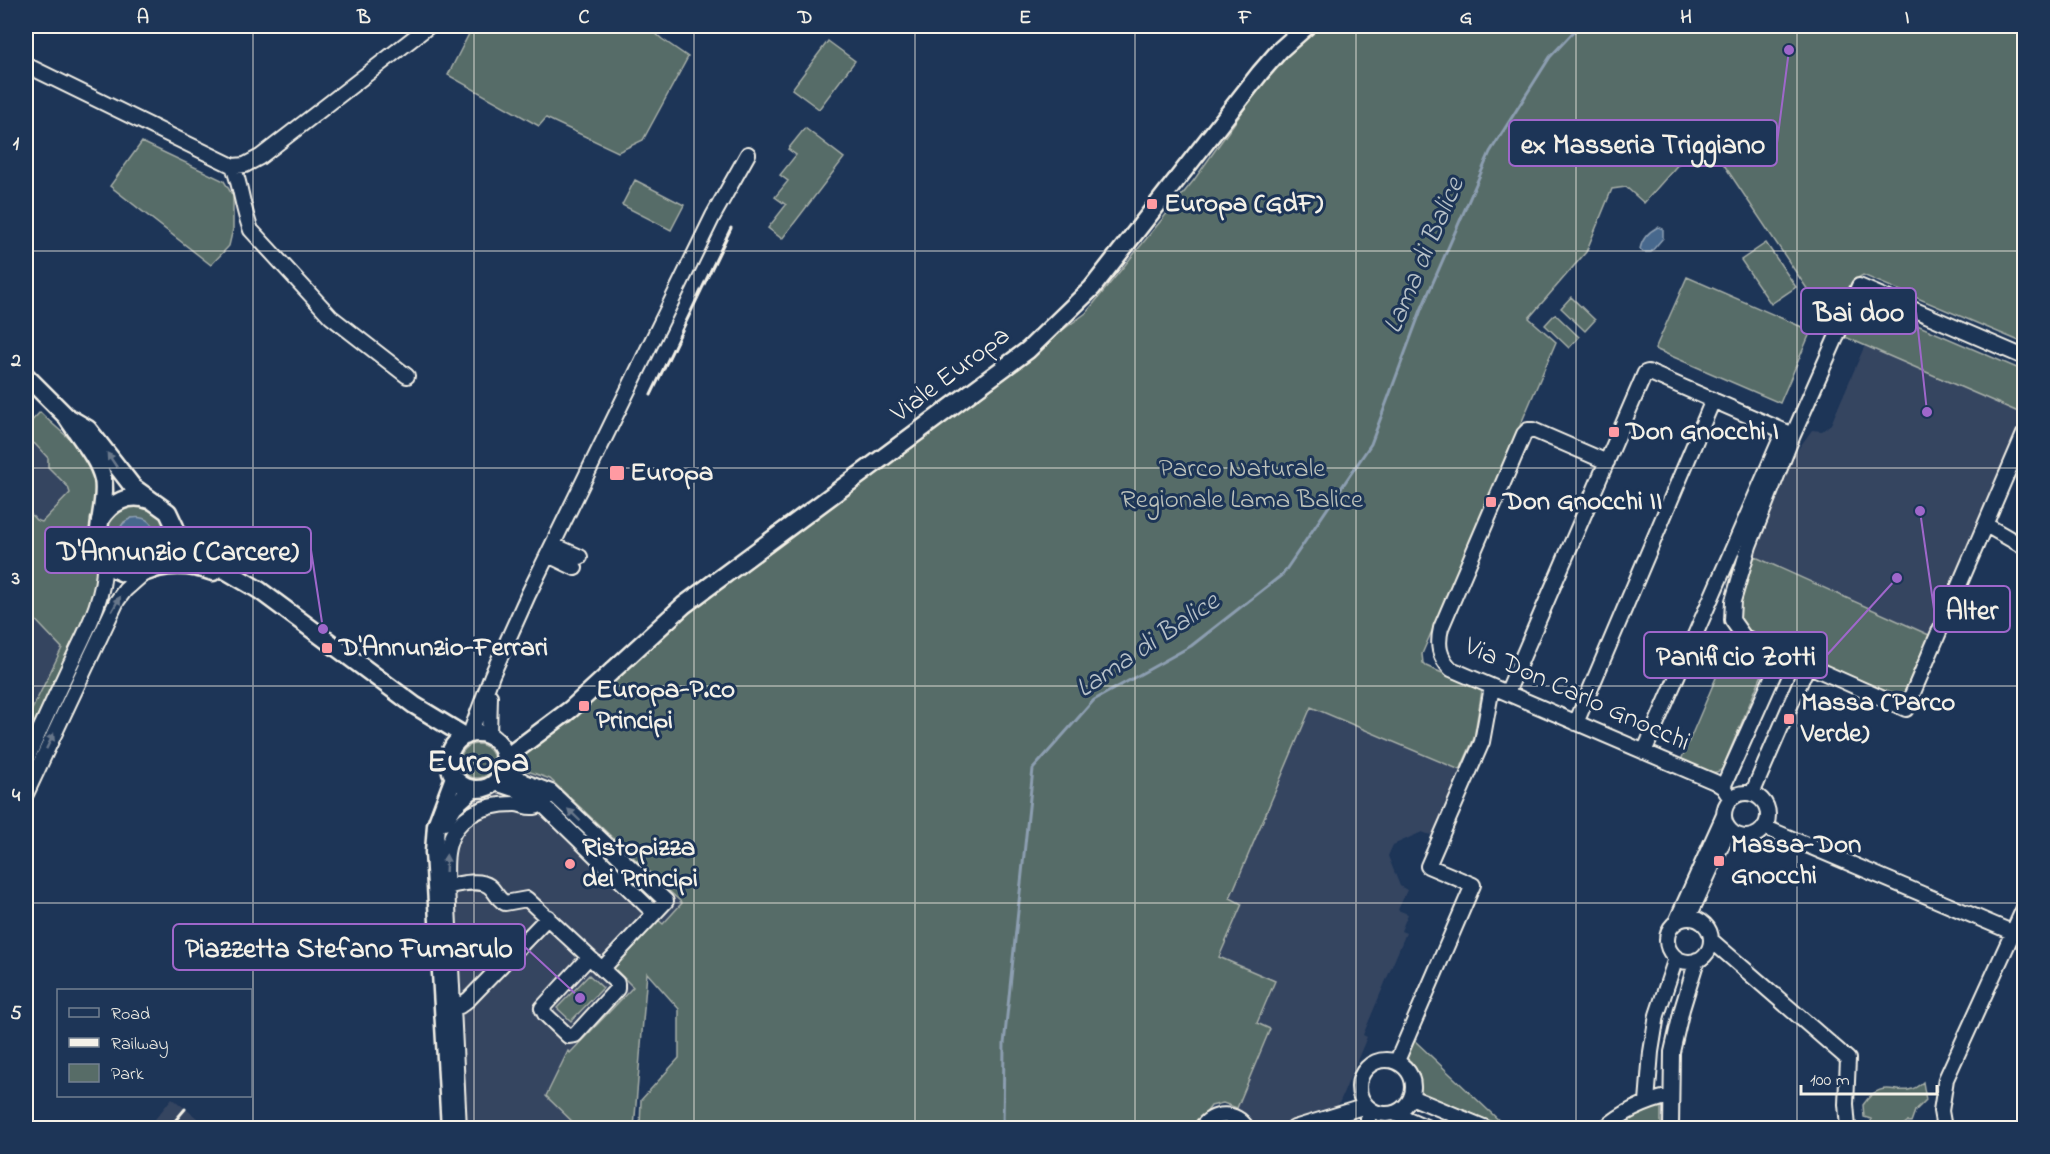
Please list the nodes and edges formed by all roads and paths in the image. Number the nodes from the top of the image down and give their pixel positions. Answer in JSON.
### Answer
{"nodes":[{"id":1,"x":429,"y":26,"type":"edge"},
{"id":2,"x":1306,"y":26,"type":"edge"},
{"id":3,"x":26,"y":66,"type":"edge"},
{"id":4,"x":748,"y":154,"type":"dead end"},
{"id":5,"x":233,"y":166,"type":"junction"},
{"id":6,"x":2025,"y":357,"type":"edge"},
{"id":7,"x":26,"y":376,"type":"edge"},
{"id":8,"x":407,"y":376,"type":"dead end"},
{"id":9,"x":1713,"y":400,"type":"junction"},
{"id":10,"x":66,"y":416,"type":"junction"},
{"id":11,"x":1789,"y":433,"type":"junction"},
{"id":12,"x":2025,"y":434,"type":"edge"},
{"id":13,"x":1607,"y":462,"type":"junction"},
{"id":14,"x":153,"y":501,"type":"junction"},
{"id":15,"x":100,"y":521,"type":"junction"},
{"id":16,"x":1986,"y":525,"type":"junction"},
{"id":17,"x":176,"y":532,"type":"junction"},
{"id":18,"x":2025,"y":547,"type":"edge"},
{"id":19,"x":550,"y":550,"type":"junction"},
{"id":20,"x":104,"y":561,"type":"junction"},
{"id":21,"x":577,"y":563,"type":"dead end"},
{"id":22,"x":151,"y":571,"type":"junction"},
{"id":23,"x":246,"y":583,"type":"junction"},
{"id":24,"x":91,"y":636,"type":"junction"},
{"id":25,"x":1782,"y":655,"type":"junction"},
{"id":26,"x":1807,"y":667,"type":"junction"},
{"id":27,"x":492,"y":675,"type":"junction"},
{"id":28,"x":1492,"y":687,"type":"junction"},
{"id":29,"x":1507,"y":693,"type":"junction"},
{"id":30,"x":414,"y":705,"type":"junction"},
{"id":31,"x":571,"y":709,"type":"junction"},
{"id":32,"x":1576,"y":723,"type":"junction"},
{"id":33,"x":468,"y":735,"type":"junction"},
{"id":34,"x":493,"y":738,"type":"junction"},
{"id":35,"x":451,"y":752,"type":"junction"},
{"id":36,"x":1644,"y":752,"type":"junction"},
{"id":37,"x":26,"y":761,"type":"edge"},
{"id":38,"x":502,"y":772,"type":"junction"},
{"id":39,"x":453,"y":777,"type":"junction"},
{"id":40,"x":473,"y":789,"type":"junction"},
{"id":41,"x":551,"y":792,"type":"junction"},
{"id":42,"x":1727,"y":793,"type":"junction"},
{"id":43,"x":26,"y":794,"type":"edge"},
{"id":44,"x":1752,"y":794,"type":"junction"},
{"id":45,"x":542,"y":804,"type":"junction"},
{"id":46,"x":1724,"y":815,"type":"junction"},
{"id":47,"x":1764,"y":826,"type":"junction"},
{"id":48,"x":1729,"y":829,"type":"junction"},
{"id":49,"x":436,"y":837,"type":"junction"},
{"id":50,"x":638,"y":875,"type":"junction"},
{"id":51,"x":447,"y":886,"type":"junction"},
{"id":52,"x":626,"y":887,"type":"junction"},
{"id":53,"x":2025,"y":908,"type":"edge"},
{"id":54,"x":654,"y":913,"type":"junction"},
{"id":55,"x":548,"y":917,"type":"junction"},
{"id":56,"x":1682,"y":920,"type":"junction"},
{"id":57,"x":2014,"y":933,"type":"junction"},
{"id":58,"x":1711,"y":940,"type":"junction"},
{"id":59,"x":438,"y":941,"type":"junction"},
{"id":60,"x":589,"y":957,"type":"junction"},
{"id":61,"x":1676,"y":958,"type":"junction"},
{"id":62,"x":1697,"y":960,"type":"junction"},
{"id":63,"x":602,"y":969,"type":"junction"},
{"id":64,"x":447,"y":1008,"type":"junction"},
{"id":65,"x":1397,"y":1061,"type":"junction"},
{"id":66,"x":1670,"y":1096,"type":"junction"},
{"id":67,"x":1412,"y":1097,"type":"junction"},
{"id":68,"x":1647,"y":1102,"type":"junction"},
{"id":69,"x":1368,"y":1107,"type":"junction"},
{"id":70,"x":1394,"y":1113,"type":"junction"},
{"id":71,"x":456,"y":1128,"type":"edge"},
{"id":72,"x":1201,"y":1128,"type":"edge"},
{"id":73,"x":1247,"y":1128,"type":"edge"},
{"id":74,"x":1294,"y":1128,"type":"edge"},
{"id":75,"x":1366,"y":1128,"type":"edge"},
{"id":76,"x":1428,"y":1128,"type":"edge"},
{"id":77,"x":1486,"y":1128,"type":"edge"},
{"id":78,"x":1605,"y":1128,"type":"edge"},
{"id":79,"x":1671,"y":1128,"type":"edge"},
{"id":80,"x":1848,"y":1128,"type":"edge"},
{"id":81,"x":1943,"y":1128,"type":"edge"}],
"edges":[{"from":1,"to":5,"type":"street"},
{"from":2,"to":31,"type":"main road","name":"Viale Europa"},
{"from":3,"to":5,"type":"street"},
{"from":4,"to":19,"type":"street"},
{"from":5,"to":8,"type":"street"},
{"from":6,"to":11,"type":"street"},
{"from":7,"to":10,"type":"main road"},
{"from":9,"to":11,"type":"street"},
{"from":9,"to":13,"type":"street"},
{"from":9,"to":32,"type":"street"},
{"from":14,"to":10,"type":"main road","one_way":true},
{"from":10,"to":15,"type":"main road"},
{"from":11,"to":25,"type":"street"},
{"from":11,"to":36,"type":"street"},
{"from":12,"to":16,"type":"street"},
{"from":13,"to":28,"type":"street","name":"Via Don Carlo Gnocchi"},
{"from":13,"to":29,"type":"street"},
{"from":14,"to":15,"type":"main road"},
{"from":14,"to":17,"type":"main road"},
{"from":15,"to":20,"type":"main road"},
{"from":16,"to":18,"type":"street"},
{"from":16,"to":26,"type":"street"},
{"from":17,"to":22,"type":"main road"},
{"from":17,"to":23,"type":"main road"},
{"from":19,"to":21,"type":"street"},
{"from":19,"to":27,"type":"street"},
{"from":20,"to":22,"type":"main road"},
{"from":20,"to":24,"type":"street"},
{"from":22,"to":23,"type":"main road"},
{"from":24,"to":22,"type":"street","one_way":true},
{"from":23,"to":30,"type":"main road"},
{"from":24,"to":37,"type":"street"},
{"from":43,"to":24,"type":"street","one_way":true},
{"from":25,"to":26,"type":"street"},
{"from":25,"to":42,"type":"street"},
{"from":26,"to":44,"type":"street"},
{"from":27,"to":33,"type":"street"},
{"from":27,"to":34,"type":"street"},
{"from":28,"to":29,"type":"street","name":"Via Don Carlo Gnocchi"},
{"from":28,"to":65,"type":"street"},
{"from":29,"to":32,"type":"street","name":"Via Don Carlo Gnocchi"},
{"from":30,"to":33,"type":"main road"},
{"from":30,"to":35,"type":"main road"},
{"from":31,"to":34,"type":"main road","name":"Viale Europa"},
{"from":31,"to":38,"type":"main road","name":"Viale Europa"},
{"from":32,"to":36,"type":"street","name":"Via Don Carlo Gnocchi"},
{"from":33,"to":34,"type":"main road"},
{"from":33,"to":35,"type":"main road"},
{"from":34,"to":38,"type":"main road"},
{"from":35,"to":39,"type":"main road"},
{"from":36,"to":42,"type":"street","name":"Via Don Carlo Gnocchi"},
{"from":38,"to":40,"type":"main road"},
{"from":38,"to":41,"type":"street"},
{"from":38,"to":45,"type":"street"},
{"from":39,"to":40,"type":"main road"},
{"from":39,"to":49,"type":"main road"},
{"from":40,"to":49,"type":"main road"},
{"from":41,"to":45,"type":"street"},
{"from":50,"to":41,"type":"street","one_way":true},
{"from":42,"to":44,"type":"street"},
{"from":42,"to":46,"type":"street"},
{"from":44,"to":47,"type":"street"},
{"from":51,"to":45,"type":"street","one_way":true},
{"from":45,"to":52,"type":"street"},
{"from":46,"to":48,"type":"street"},
{"from":46,"to":56,"type":"street"},
{"from":47,"to":48,"type":"street"},
{"from":47,"to":57,"type":"street"},
{"from":48,"to":56,"type":"street"},
{"from":49,"to":59,"type":"main road"},
{"from":50,"to":52,"type":"street"},
{"from":50,"to":54,"type":"street"},
{"from":51,"to":55,"type":"street"},
{"from":51,"to":59,"type":"street"},
{"from":51,"to":64,"type":"street"},
{"from":52,"to":54,"type":"street"},
{"from":53,"to":57,"type":"street"},
{"from":54,"to":63,"type":"street"},
{"from":55,"to":60,"type":"street"},
{"from":55,"to":64,"type":"street"},
{"from":56,"to":58,"type":"street"},
{"from":56,"to":61,"type":"street"},
{"from":57,"to":81,"type":"street"},
{"from":58,"to":62,"type":"street"},
{"from":58,"to":80,"type":"street"},
{"from":59,"to":64,"type":"main road"},
{"from":60,"to":63,"type":"street"},
{"from":60,"to":63,"type":"street"},
{"from":61,"to":62,"type":"street"},
{"from":61,"to":68,"type":"street"},
{"from":62,"to":66,"type":"street"},
{"from":64,"to":71,"type":"main road"},
{"from":65,"to":67,"type":"street"},
{"from":65,"to":69,"type":"street"},
{"from":66,"to":68,"type":"street"},
{"from":66,"to":79,"type":"street"},
{"from":67,"to":70,"type":"street"},
{"from":67,"to":77,"type":"street"},
{"from":68,"to":78,"type":"street"},
{"from":69,"to":70,"type":"street"},
{"from":69,"to":74,"type":"street"},
{"from":69,"to":75,"type":"street"},
{"from":70,"to":76,"type":"street"},
{"from":72,"to":73,"type":"street"}]}
